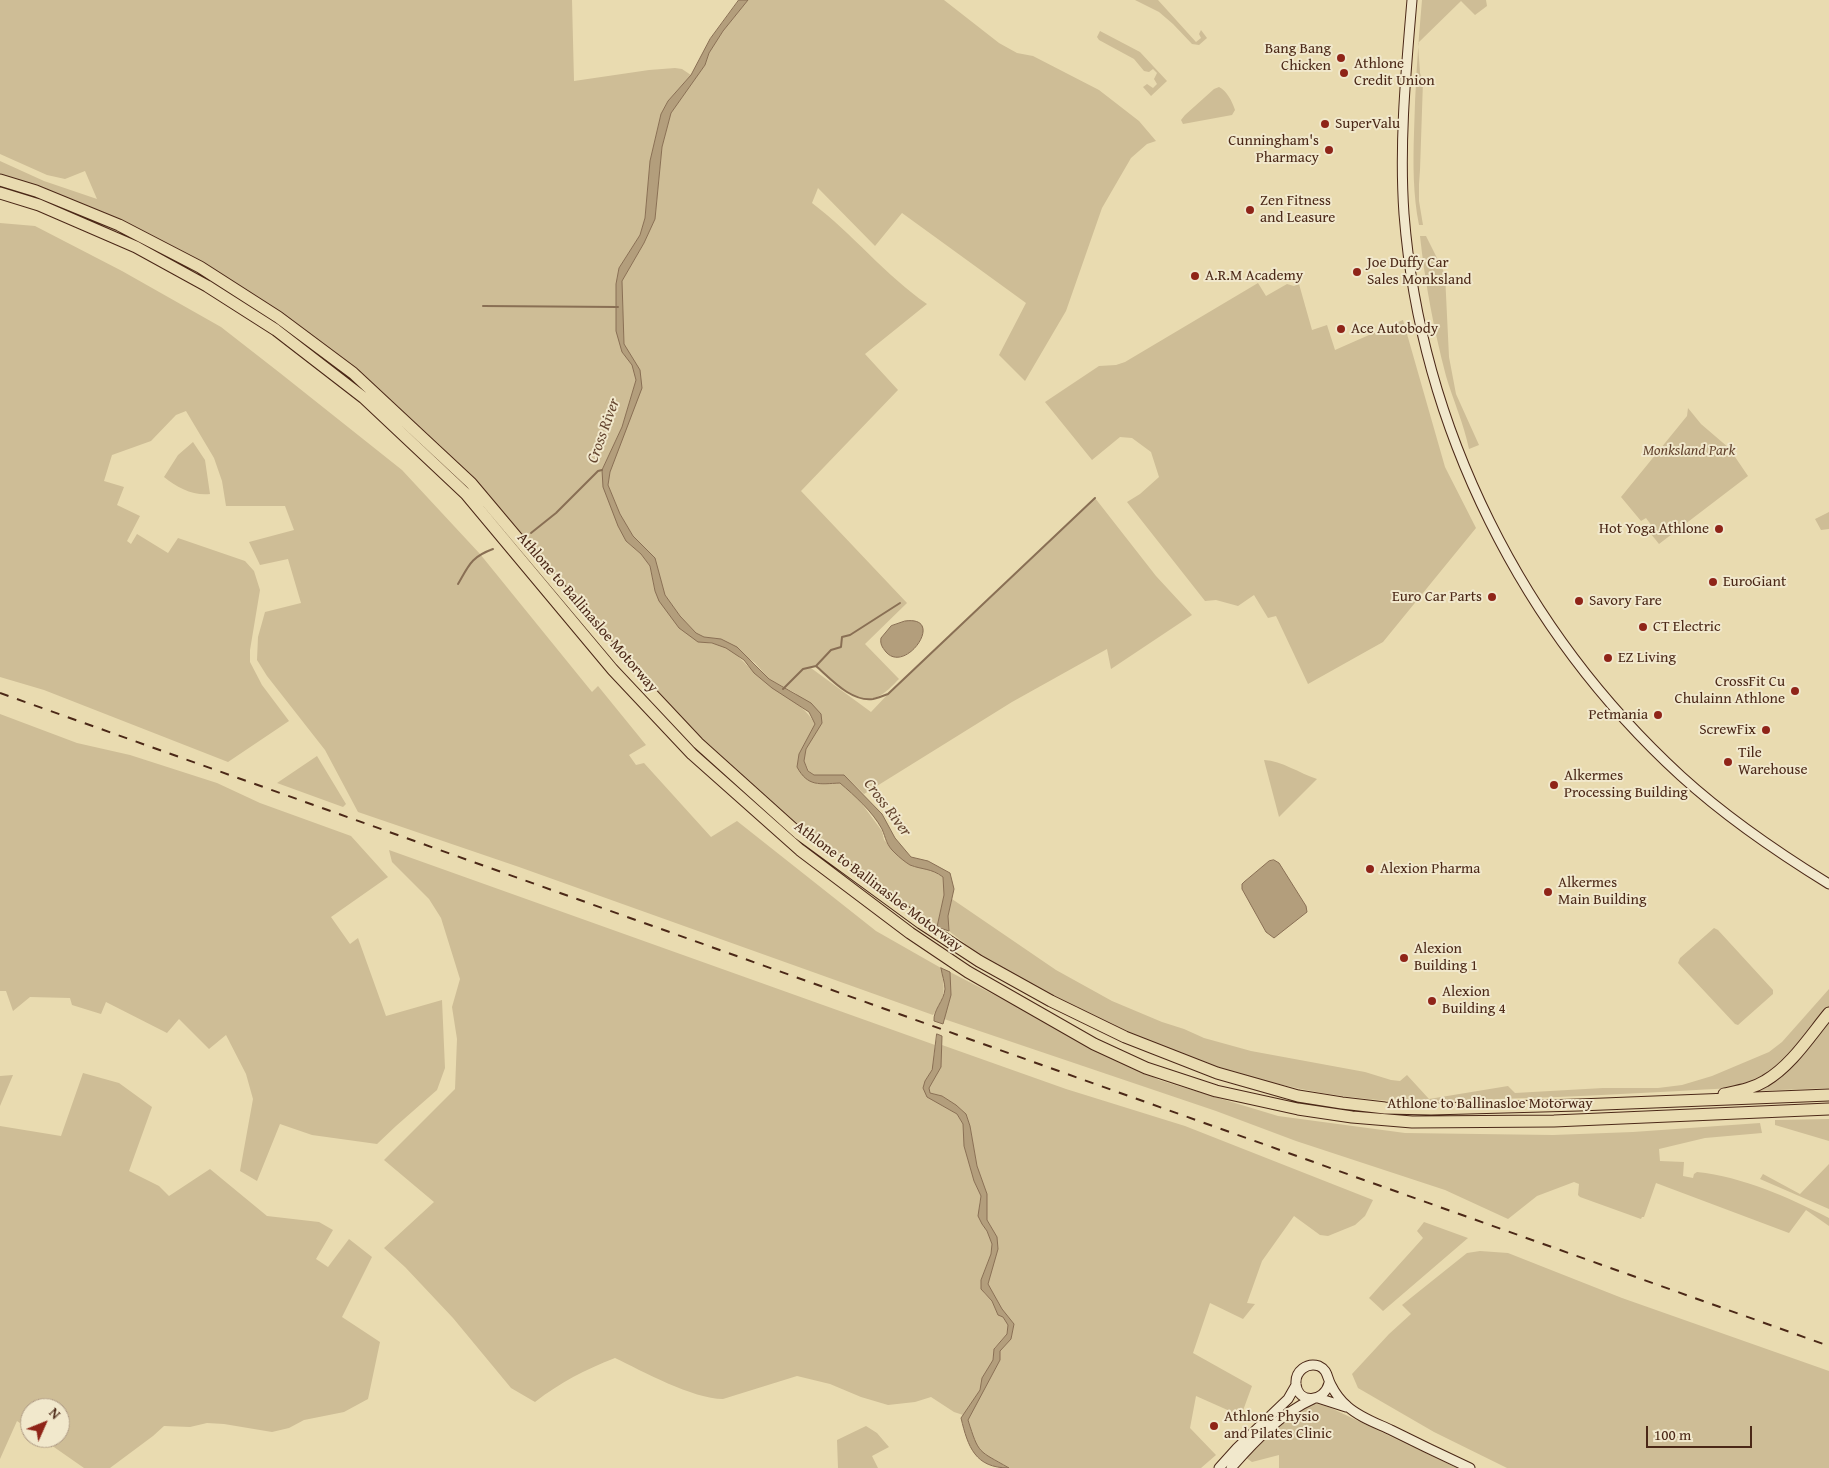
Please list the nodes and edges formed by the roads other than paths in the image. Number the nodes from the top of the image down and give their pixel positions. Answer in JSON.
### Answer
{"nodes":[{"id":1,"x":1412,"y":0,"type":"edge"},
{"id":2,"x":0,"y":180,"type":"edge"},
{"id":3,"x":0,"y":193,"type":"edge"},
{"id":4,"x":1829,"y":884,"type":"edge"},
{"id":5,"x":1829,"y":1013,"type":"edge"},
{"id":6,"x":1829,"y":1095,"type":"edge"},
{"id":7,"x":1693,"y":1100,"type":"junction"},
{"id":8,"x":1829,"y":1109,"type":"edge"},
{"id":9,"x":1329,"y":1383,"type":"junction"},
{"id":10,"x":1296,"y":1385,"type":"junction"},
{"id":11,"x":1316,"y":1398,"type":"junction"},
{"id":12,"x":1348,"y":1407,"type":"junction"},
{"id":13,"x":1219,"y":1468,"type":"edge"},
{"id":14,"x":1231,"y":1468,"type":"edge"},
{"id":15,"x":1470,"y":1468,"type":"edge"}],
"edges":[{"from":1,"to":4,"type":"main road"},
{"from":2,"to":7,"type":"highway","name":"Athlone to Ballinasloe Motorway"},
{"from":3,"to":8,"type":"highway","name":"Athlone to Ballinasloe Motorway"},
{"from":5,"to":7,"type":"highway"},
{"from":6,"to":7,"type":"highway","name":"Athlone to Ballinasloe Motorway"},
{"from":9,"to":10,"type":"main road"},
{"from":9,"to":11,"type":"main road"},
{"from":9,"to":12,"type":"main road"},
{"from":10,"to":11,"type":"main road"},
{"from":10,"to":13,"type":"main road"},
{"from":11,"to":12,"type":"main road"},
{"from":11,"to":14,"type":"main road"},
{"from":12,"to":15,"type":"main road"}]}
